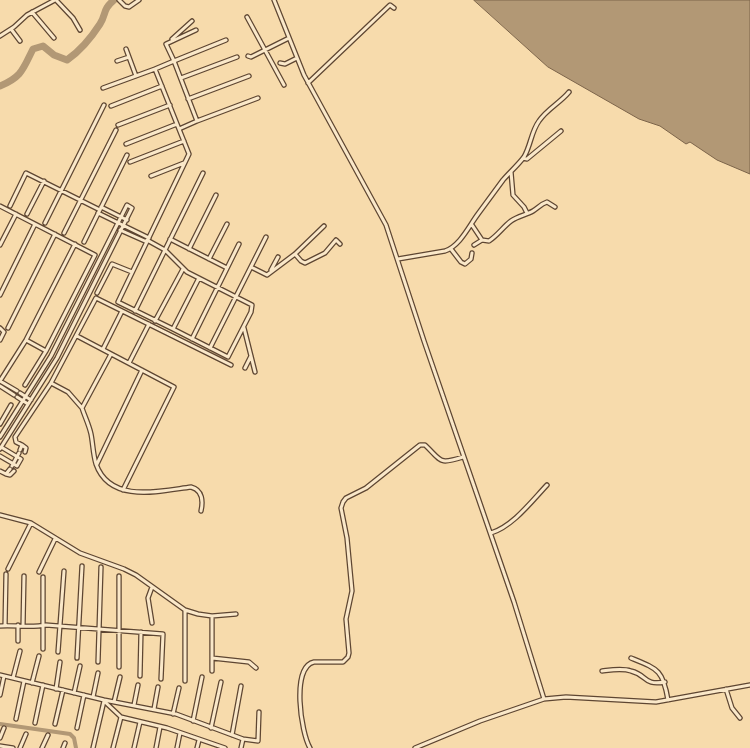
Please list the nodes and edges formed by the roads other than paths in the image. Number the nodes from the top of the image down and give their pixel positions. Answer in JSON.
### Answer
{"nodes":[{"id":1,"x":55,"y":0,"type":"edge"},
{"id":2,"x":120,"y":0,"type":"edge"},
{"id":3,"x":140,"y":0,"type":"edge"},
{"id":4,"x":274,"y":0,"type":"edge"},
{"id":5,"x":394,"y":8,"type":"dead end"},
{"id":6,"x":32,"y":12,"type":"junction"},
{"id":7,"x":247,"y":17,"type":"dead end"},
{"id":8,"x":192,"y":21,"type":"dead end"},
{"id":9,"x":11,"y":29,"type":"junction"},
{"id":10,"x":80,"y":30,"type":"dead end"},
{"id":11,"x":196,"y":30,"type":"dead end"},
{"id":12,"x":0,"y":36,"type":"edge"},
{"id":13,"x":54,"y":38,"type":"dead end"},
{"id":14,"x":290,"y":38,"type":"junction"},
{"id":15,"x":226,"y":40,"type":"dead end"},
{"id":16,"x":20,"y":41,"type":"dead end"},
{"id":17,"x":170,"y":42,"type":"junction"},
{"id":18,"x":126,"y":49,"type":"dead end"},
{"id":19,"x":266,"y":50,"type":"junction"},
{"id":20,"x":248,"y":56,"type":"dead end"},
{"id":21,"x":129,"y":57,"type":"junction"},
{"id":22,"x":237,"y":57,"type":"dead end"},
{"id":23,"x":297,"y":58,"type":"junction"},
{"id":24,"x":117,"y":61,"type":"dead end"},
{"id":25,"x":174,"y":61,"type":"junction"},
{"id":26,"x":280,"y":63,"type":"dead end"},
{"id":27,"x":155,"y":68,"type":"junction"},
{"id":28,"x":136,"y":76,"type":"junction"},
{"id":29,"x":249,"y":76,"type":"dead end"},
{"id":30,"x":181,"y":78,"type":"junction"},
{"id":31,"x":308,"y":83,"type":"junction"},
{"id":32,"x":284,"y":85,"type":"dead end"},
{"id":33,"x":162,"y":86,"type":"junction"},
{"id":34,"x":103,"y":88,"type":"dead end"},
{"id":35,"x":569,"y":92,"type":"dead end"},
{"id":36,"x":258,"y":98,"type":"dead end"},
{"id":37,"x":188,"y":99,"type":"junction"},
{"id":38,"x":104,"y":105,"type":"dead end"},
{"id":39,"x":170,"y":105,"type":"junction"},
{"id":40,"x":111,"y":106,"type":"dead end"},
{"id":41,"x":197,"y":121,"type":"junction"},
{"id":42,"x":177,"y":124,"type":"junction"},
{"id":43,"x":118,"y":125,"type":"dead end"},
{"id":44,"x":179,"y":129,"type":"junction"},
{"id":45,"x":116,"y":130,"type":"dead end"},
{"id":46,"x":561,"y":131,"type":"dead end"},
{"id":47,"x":184,"y":141,"type":"junction"},
{"id":48,"x":126,"y":144,"type":"dead end"},
{"id":49,"x":127,"y":154,"type":"dead end"},
{"id":50,"x":523,"y":158,"type":"junction"},
{"id":51,"x":130,"y":162,"type":"dead end"},
{"id":52,"x":185,"y":162,"type":"junction"},
{"id":53,"x":511,"y":172,"type":"junction"},
{"id":54,"x":203,"y":173,"type":"dead end"},
{"id":55,"x":151,"y":176,"type":"dead end"},
{"id":56,"x":44,"y":181,"type":"junction"},
{"id":57,"x":62,"y":190,"type":"junction"},
{"id":58,"x":216,"y":195,"type":"dead end"},
{"id":59,"x":80,"y":200,"type":"junction"},
{"id":60,"x":0,"y":206,"type":"edge"},
{"id":61,"x":10,"y":206,"type":"dead end"},
{"id":62,"x":554,"y":207,"type":"dead end"},
{"id":63,"x":100,"y":210,"type":"junction"},
{"id":64,"x":527,"y":212,"type":"junction"},
{"id":65,"x":16,"y":214,"type":"junction"},
{"id":66,"x":27,"y":214,"type":"dead end"},
{"id":67,"x":121,"y":217,"type":"junction"},
{"id":68,"x":126,"y":220,"type":"junction"},
{"id":69,"x":46,"y":223,"type":"dead end"},
{"id":70,"x":118,"y":223,"type":"junction"},
{"id":71,"x":36,"y":224,"type":"junction"},
{"id":72,"x":227,"y":224,"type":"dead end"},
{"id":73,"x":472,"y":225,"type":"junction"},
{"id":74,"x":124,"y":226,"type":"junction"},
{"id":75,"x":324,"y":226,"type":"dead end"},
{"id":76,"x":116,"y":228,"type":"junction"},
{"id":77,"x":121,"y":230,"type":"junction"},
{"id":78,"x":64,"y":233,"type":"dead end"},
{"id":79,"x":55,"y":234,"type":"junction"},
{"id":80,"x":266,"y":237,"type":"dead end"},
{"id":81,"x":170,"y":239,"type":"junction"},
{"id":82,"x":148,"y":240,"type":"junction"},
{"id":83,"x":482,"y":240,"type":"junction"},
{"id":84,"x":84,"y":242,"type":"dead end"},
{"id":85,"x":75,"y":244,"type":"junction"},
{"id":86,"x":240,"y":244,"type":"dead end"},
{"id":87,"x":340,"y":244,"type":"dead end"},
{"id":88,"x":0,"y":245,"type":"edge"},
{"id":89,"x":474,"y":245,"type":"dead end"},
{"id":90,"x":189,"y":249,"type":"junction"},
{"id":91,"x":451,"y":249,"type":"junction"},
{"id":92,"x":165,"y":250,"type":"junction"},
{"id":93,"x":472,"y":253,"type":"dead end"},
{"id":94,"x":295,"y":254,"type":"junction"},
{"id":95,"x":278,"y":257,"type":"dead end"},
{"id":96,"x":101,"y":258,"type":"junction"},
{"id":97,"x":209,"y":259,"type":"junction"},
{"id":98,"x":398,"y":259,"type":"junction"},
{"id":99,"x":107,"y":261,"type":"junction"},
{"id":100,"x":250,"y":267,"type":"junction"},
{"id":101,"x":227,"y":268,"type":"junction"},
{"id":102,"x":183,"y":269,"type":"junction"},
{"id":103,"x":132,"y":272,"type":"junction"},
{"id":104,"x":270,"y":273,"type":"junction"},
{"id":105,"x":199,"y":278,"type":"junction"},
{"id":106,"x":218,"y":288,"type":"junction"},
{"id":107,"x":98,"y":293,"type":"dead end"},
{"id":108,"x":0,"y":295,"type":"edge"},
{"id":109,"x":82,"y":297,"type":"junction"},
{"id":110,"x":236,"y":297,"type":"junction"},
{"id":111,"x":87,"y":300,"type":"junction"},
{"id":112,"x":122,"y":311,"type":"junction"},
{"id":113,"x":135,"y":311,"type":"junction"},
{"id":114,"x":155,"y":320,"type":"junction"},
{"id":115,"x":149,"y":324,"type":"junction"},
{"id":116,"x":244,"y":327,"type":"junction"},
{"id":117,"x":0,"y":328,"type":"edge"},
{"id":118,"x":8,"y":328,"type":"dead end"},
{"id":119,"x":173,"y":329,"type":"junction"},
{"id":120,"x":77,"y":336,"type":"junction"},
{"id":121,"x":192,"y":339,"type":"junction"},
{"id":122,"x":0,"y":340,"type":"edge"},
{"id":123,"x":26,"y":340,"type":"junction"},
{"id":124,"x":210,"y":348,"type":"junction"},
{"id":125,"x":103,"y":349,"type":"junction"},
{"id":126,"x":46,"y":351,"type":"junction"},
{"id":127,"x":111,"y":354,"type":"junction"},
{"id":128,"x":252,"y":355,"type":"junction"},
{"id":129,"x":51,"y":356,"type":"junction"},
{"id":130,"x":56,"y":358,"type":"junction"},
{"id":131,"x":129,"y":363,"type":"junction"},
{"id":132,"x":231,"y":365,"type":"dead end"},
{"id":133,"x":245,"y":368,"type":"dead end"},
{"id":134,"x":142,"y":370,"type":"junction"},
{"id":135,"x":255,"y":372,"type":"dead end"},
{"id":136,"x":0,"y":381,"type":"edge"},
{"id":137,"x":51,"y":383,"type":"junction"},
{"id":138,"x":25,"y":385,"type":"dead end"},
{"id":139,"x":0,"y":386,"type":"edge"},
{"id":140,"x":16,"y":393,"type":"junction"},
{"id":141,"x":24,"y":399,"type":"junction"},
{"id":142,"x":30,"y":402,"type":"junction"},
{"id":143,"x":12,"y":405,"type":"dead end"},
{"id":144,"x":82,"y":408,"type":"junction"},
{"id":145,"x":0,"y":424,"type":"edge"},
{"id":146,"x":0,"y":437,"type":"edge"},
{"id":147,"x":22,"y":445,"type":"junction"},
{"id":148,"x":0,"y":448,"type":"edge"},
{"id":149,"x":19,"y":453,"type":"junction"},
{"id":150,"x":0,"y":456,"type":"edge"},
{"id":151,"x":23,"y":456,"type":"junction"},
{"id":152,"x":464,"y":457,"type":"junction"},
{"id":153,"x":96,"y":465,"type":"junction"},
{"id":154,"x":11,"y":466,"type":"junction"},
{"id":155,"x":16,"y":468,"type":"junction"},
{"id":156,"x":0,"y":471,"type":"edge"},
{"id":157,"x":6,"y":474,"type":"junction"},
{"id":158,"x":547,"y":485,"type":"dead end"},
{"id":159,"x":123,"y":490,"type":"junction"},
{"id":160,"x":201,"y":511,"type":"dead end"},
{"id":161,"x":1,"y":515,"type":"edge"},
{"id":162,"x":0,"y":522,"type":"edge"},
{"id":163,"x":31,"y":522,"type":"junction"},
{"id":164,"x":491,"y":533,"type":"junction"},
{"id":165,"x":55,"y":539,"type":"junction"},
{"id":166,"x":82,"y":566,"type":"dead end"},
{"id":167,"x":101,"y":567,"type":"dead end"},
{"id":168,"x":8,"y":569,"type":"dead end"},
{"id":169,"x":64,"y":571,"type":"dead end"},
{"id":170,"x":39,"y":572,"type":"dead end"},
{"id":171,"x":6,"y":574,"type":"dead end"},
{"id":172,"x":24,"y":576,"type":"dead end"},
{"id":173,"x":120,"y":576,"type":"dead end"},
{"id":174,"x":44,"y":577,"type":"dead end"},
{"id":175,"x":152,"y":587,"type":"junction"},
{"id":176,"x":0,"y":609,"type":"edge"},
{"id":177,"x":5,"y":609,"type":"junction"},
{"id":178,"x":185,"y":610,"type":"junction"},
{"id":179,"x":236,"y":614,"type":"dead end"},
{"id":180,"x":212,"y":616,"type":"junction"},
{"id":181,"x":152,"y":623,"type":"dead end"},
{"id":182,"x":18,"y":625,"type":"junction"},
{"id":183,"x":2,"y":626,"type":"edge"},
{"id":184,"x":23,"y":626,"type":"junction"},
{"id":185,"x":43,"y":626,"type":"junction"},
{"id":186,"x":60,"y":627,"type":"junction"},
{"id":187,"x":79,"y":628,"type":"junction"},
{"id":188,"x":99,"y":629,"type":"junction"},
{"id":189,"x":119,"y":631,"type":"junction"},
{"id":190,"x":142,"y":632,"type":"junction"},
{"id":191,"x":18,"y":641,"type":"dead end"},
{"id":192,"x":43,"y":649,"type":"dead end"},
{"id":193,"x":20,"y":651,"type":"dead end"},
{"id":194,"x":58,"y":652,"type":"dead end"},
{"id":195,"x":39,"y":656,"type":"dead end"},
{"id":196,"x":77,"y":658,"type":"dead end"},
{"id":197,"x":212,"y":658,"type":"junction"},
{"id":198,"x":631,"y":658,"type":"dead end"},
{"id":199,"x":60,"y":662,"type":"dead end"},
{"id":200,"x":98,"y":662,"type":"dead end"},
{"id":201,"x":80,"y":666,"type":"dead end"},
{"id":202,"x":118,"y":667,"type":"dead end"},
{"id":203,"x":256,"y":668,"type":"dead end"},
{"id":204,"x":602,"y":671,"type":"dead end"},
{"id":205,"x":212,"y":672,"type":"dead end"},
{"id":206,"x":98,"y":673,"type":"dead end"},
{"id":207,"x":2,"y":675,"type":"edge"},
{"id":208,"x":140,"y":676,"type":"dead end"},
{"id":209,"x":120,"y":677,"type":"dead end"},
{"id":210,"x":202,"y":677,"type":"dead end"},
{"id":211,"x":13,"y":678,"type":"junction"},
{"id":212,"x":161,"y":680,"type":"dead end"},
{"id":213,"x":24,"y":681,"type":"junction"},
{"id":214,"x":185,"y":682,"type":"dead end"},
{"id":215,"x":221,"y":682,"type":"dead end"},
{"id":216,"x":665,"y":682,"type":"junction"},
{"id":217,"x":32,"y":683,"type":"junction"},
{"id":218,"x":43,"y":685,"type":"junction"},
{"id":219,"x":138,"y":685,"type":"dead end"},
{"id":220,"x":750,"y":685,"type":"edge"},
{"id":221,"x":241,"y":686,"type":"dead end"},
{"id":222,"x":158,"y":687,"type":"dead end"},
{"id":223,"x":56,"y":688,"type":"junction"},
{"id":224,"x":179,"y":688,"type":"dead end"},
{"id":225,"x":726,"y":689,"type":"junction"},
{"id":226,"x":63,"y":690,"type":"junction"},
{"id":227,"x":74,"y":693,"type":"junction"},
{"id":228,"x":0,"y":695,"type":"edge"},
{"id":229,"x":84,"y":695,"type":"junction"},
{"id":230,"x":92,"y":697,"type":"junction"},
{"id":231,"x":544,"y":699,"type":"junction"},
{"id":232,"x":104,"y":700,"type":"junction"},
{"id":233,"x":668,"y":700,"type":"junction"},
{"id":234,"x":114,"y":702,"type":"junction"},
{"id":235,"x":134,"y":705,"type":"junction"},
{"id":236,"x":154,"y":709,"type":"junction"},
{"id":237,"x":259,"y":712,"type":"dead end"},
{"id":238,"x":173,"y":714,"type":"junction"},
{"id":239,"x":121,"y":717,"type":"junction"},
{"id":240,"x":740,"y":718,"type":"dead end"},
{"id":241,"x":16,"y":719,"type":"dead end"},
{"id":242,"x":193,"y":721,"type":"junction"},
{"id":243,"x":140,"y":722,"type":"junction"},
{"id":244,"x":35,"y":723,"type":"dead end"},
{"id":245,"x":55,"y":724,"type":"dead end"},
{"id":246,"x":160,"y":727,"type":"junction"},
{"id":247,"x":4,"y":728,"type":"dead end"},
{"id":248,"x":77,"y":728,"type":"dead end"},
{"id":249,"x":211,"y":728,"type":"junction"},
{"id":250,"x":180,"y":733,"type":"junction"},
{"id":251,"x":26,"y":734,"type":"dead end"},
{"id":252,"x":48,"y":735,"type":"dead end"},
{"id":253,"x":232,"y":735,"type":"junction"},
{"id":254,"x":0,"y":738,"type":"edge"},
{"id":255,"x":243,"y":739,"type":"junction"},
{"id":256,"x":199,"y":740,"type":"junction"},
{"id":257,"x":66,"y":743,"type":"dead end"},
{"id":258,"x":0,"y":746,"type":"edge"},
{"id":259,"x":218,"y":747,"type":"edge"},
{"id":260,"x":13,"y":748,"type":"edge"},
{"id":261,"x":20,"y":748,"type":"edge"},
{"id":262,"x":42,"y":748,"type":"edge"},
{"id":263,"x":63,"y":748,"type":"edge"},
{"id":264,"x":93,"y":748,"type":"edge"},
{"id":265,"x":113,"y":748,"type":"edge"},
{"id":266,"x":134,"y":748,"type":"edge"},
{"id":267,"x":156,"y":748,"type":"edge"},
{"id":268,"x":177,"y":748,"type":"edge"},
{"id":269,"x":197,"y":748,"type":"edge"},
{"id":270,"x":225,"y":748,"type":"edge"},
{"id":271,"x":241,"y":748,"type":"edge"},
{"id":272,"x":310,"y":748,"type":"edge"},
{"id":273,"x":415,"y":748,"type":"edge"}],
"edges":[{"from":1,"to":6,"type":"street"},
{"from":1,"to":10,"type":"street"},
{"from":2,"to":3,"type":"street"},
{"from":4,"to":14,"type":"street"},
{"from":5,"to":31,"type":"street"},
{"from":6,"to":9,"type":"street"},
{"from":6,"to":13,"type":"street"},
{"from":7,"to":19,"type":"street"},
{"from":8,"to":17,"type":"street"},
{"from":9,"to":12,"type":"street"},
{"from":9,"to":16,"type":"street"},
{"from":11,"to":17,"type":"street"},
{"from":14,"to":19,"type":"street"},
{"from":14,"to":23,"type":"street"},
{"from":15,"to":25,"type":"street"},
{"from":17,"to":25,"type":"street"},
{"from":18,"to":21,"type":"street"},
{"from":19,"to":20,"type":"street"},
{"from":19,"to":32,"type":"street"},
{"from":21,"to":24,"type":"street"},
{"from":21,"to":28,"type":"street"},
{"from":22,"to":30,"type":"street"},
{"from":23,"to":26,"type":"street"},
{"from":23,"to":31,"type":"street"},
{"from":25,"to":27,"type":"street"},
{"from":25,"to":30,"type":"street"},
{"from":27,"to":28,"type":"street"},
{"from":27,"to":33,"type":"street"},
{"from":28,"to":34,"type":"street"},
{"from":29,"to":37,"type":"street"},
{"from":30,"to":37,"type":"street"},
{"from":31,"to":98,"type":"street"},
{"from":33,"to":39,"type":"street"},
{"from":33,"to":40,"type":"street"},
{"from":35,"to":50,"type":"street"},
{"from":36,"to":41,"type":"street"},
{"from":37,"to":41,"type":"street"},
{"from":38,"to":57,"type":"street"},
{"from":39,"to":42,"type":"street"},
{"from":39,"to":43,"type":"street"},
{"from":41,"to":44,"type":"street"},
{"from":42,"to":44,"type":"street"},
{"from":42,"to":48,"type":"street"},
{"from":44,"to":47,"type":"street"},
{"from":45,"to":59,"type":"street"},
{"from":46,"to":50,"type":"street"},
{"from":47,"to":51,"type":"street"},
{"from":47,"to":52,"type":"street"},
{"from":49,"to":63,"type":"street"},
{"from":50,"to":53,"type":"street"},
{"from":52,"to":55,"type":"street"},
{"from":52,"to":82,"type":"street"},
{"from":53,"to":64,"type":"street"},
{"from":53,"to":73,"type":"street"},
{"from":54,"to":81,"type":"street"},
{"from":56,"to":57,"type":"street"},
{"from":56,"to":61,"type":"street"},
{"from":56,"to":66,"type":"street"},
{"from":57,"to":59,"type":"street"},
{"from":57,"to":69,"type":"street"},
{"from":58,"to":90,"type":"street"},
{"from":59,"to":63,"type":"street"},
{"from":59,"to":78,"type":"street"},
{"from":60,"to":65,"type":"street"},
{"from":62,"to":64,"type":"street"},
{"from":63,"to":67,"type":"street"},
{"from":63,"to":70,"type":"street"},
{"from":63,"to":84,"type":"street"},
{"from":64,"to":83,"type":"street"},
{"from":65,"to":71,"type":"street"},
{"from":65,"to":88,"type":"street"},
{"from":67,"to":68,"type":"street"},
{"from":67,"to":68,"type":"street"},
{"from":67,"to":70,"type":"street"},
{"from":68,"to":74,"type":"street"},
{"from":70,"to":74,"type":"street"},
{"from":70,"to":76,"type":"street"},
{"from":71,"to":79,"type":"street"},
{"from":71,"to":108,"type":"street"},
{"from":72,"to":97,"type":"street"},
{"from":73,"to":83,"type":"street"},
{"from":73,"to":91,"type":"street"},
{"from":74,"to":77,"type":"street"},
{"from":74,"to":82,"type":"street"},
{"from":75,"to":94,"type":"street"},
{"from":76,"to":77,"type":"street"},
{"from":76,"to":96,"type":"street"},
{"from":77,"to":82,"type":"street"},
{"from":77,"to":99,"type":"street"},
{"from":79,"to":85,"type":"street"},
{"from":79,"to":118,"type":"street"},
{"from":80,"to":100,"type":"street"},
{"from":81,"to":90,"type":"street"},
{"from":81,"to":92,"type":"street"},
{"from":82,"to":92,"type":"street"},
{"from":82,"to":103,"type":"street"},
{"from":83,"to":89,"type":"street"},
{"from":85,"to":123,"type":"street"},
{"from":85,"to":126,"type":"street"},
{"from":86,"to":101,"type":"street"},
{"from":87,"to":94,"type":"street"},
{"from":90,"to":97,"type":"street"},
{"from":91,"to":93,"type":"street"},
{"from":91,"to":98,"type":"street"},
{"from":92,"to":102,"type":"street"},
{"from":92,"to":113,"type":"street"},
{"from":94,"to":104,"type":"street"},
{"from":95,"to":104,"type":"street"},
{"from":96,"to":99,"type":"street"},
{"from":96,"to":109,"type":"street"},
{"from":97,"to":101,"type":"street"},
{"from":98,"to":152,"type":"street"},
{"from":99,"to":111,"type":"street"},
{"from":100,"to":104,"type":"street"},
{"from":100,"to":110,"type":"street"},
{"from":101,"to":106,"type":"street"},
{"from":102,"to":105,"type":"street"},
{"from":102,"to":114,"type":"street"},
{"from":103,"to":107,"type":"street"},
{"from":103,"to":113,"type":"street"},
{"from":105,"to":106,"type":"street"},
{"from":105,"to":119,"type":"street"},
{"from":106,"to":110,"type":"street"},
{"from":106,"to":121,"type":"street"},
{"from":109,"to":111,"type":"street"},
{"from":109,"to":129,"type":"street"},
{"from":110,"to":116,"type":"street"},
{"from":110,"to":124,"type":"street"},
{"from":111,"to":130,"type":"street"},
{"from":112,"to":115,"type":"street"},
{"from":112,"to":120,"type":"street"},
{"from":112,"to":125,"type":"street"},
{"from":113,"to":114,"type":"street"},
{"from":114,"to":119,"type":"street"},
{"from":115,"to":131,"type":"street"},
{"from":115,"to":132,"type":"street"},
{"from":116,"to":124,"type":"street"},
{"from":116,"to":128,"type":"street"},
{"from":117,"to":122,"type":"street"},
{"from":119,"to":121,"type":"street"},
{"from":120,"to":125,"type":"street"},
{"from":120,"to":137,"type":"street"},
{"from":121,"to":124,"type":"street"},
{"from":123,"to":126,"type":"street"},
{"from":123,"to":136,"type":"street"},
{"from":125,"to":127,"type":"street"},
{"from":126,"to":138,"type":"street"},
{"from":127,"to":131,"type":"street"},
{"from":127,"to":144,"type":"street"},
{"from":128,"to":133,"type":"street"},
{"from":128,"to":135,"type":"street"},
{"from":129,"to":130,"type":"street"},
{"from":129,"to":141,"type":"street"},
{"from":130,"to":142,"type":"street"},
{"from":131,"to":134,"type":"street"},
{"from":134,"to":153,"type":"street"},
{"from":134,"to":159,"type":"street"},
{"from":136,"to":140,"type":"street"},
{"from":137,"to":144,"type":"street"},
{"from":137,"to":147,"type":"street"},
{"from":139,"to":140,"type":"street"},
{"from":140,"to":141,"type":"street"},
{"from":141,"to":142,"type":"street"},
{"from":141,"to":146,"type":"street"},
{"from":142,"to":148,"type":"street"},
{"from":143,"to":145,"type":"street"},
{"from":144,"to":153,"type":"street"},
{"from":147,"to":149,"type":"street"},
{"from":147,"to":151,"type":"street"},
{"from":148,"to":149,"type":"street"},
{"from":149,"to":151,"type":"street"},
{"from":149,"to":154,"type":"street"},
{"from":150,"to":154,"type":"street"},
{"from":151,"to":155,"type":"street"},
{"from":152,"to":164,"type":"street"},
{"from":152,"to":272,"type":"street"},
{"from":153,"to":159,"type":"street"},
{"from":154,"to":155,"type":"street"},
{"from":154,"to":157,"type":"street"},
{"from":155,"to":157,"type":"street"},
{"from":156,"to":157,"type":"street"},
{"from":158,"to":164,"type":"street"},
{"from":159,"to":160,"type":"street"},
{"from":161,"to":162,"type":"street"},
{"from":161,"to":163,"type":"street"},
{"from":163,"to":165,"type":"street"},
{"from":163,"to":168,"type":"street"},
{"from":164,"to":231,"type":"street"},
{"from":165,"to":170,"type":"street"},
{"from":165,"to":175,"type":"street"},
{"from":166,"to":187,"type":"street"},
{"from":167,"to":188,"type":"street"},
{"from":169,"to":186,"type":"street"},
{"from":171,"to":177,"type":"street"},
{"from":172,"to":184,"type":"street"},
{"from":173,"to":189,"type":"street"},
{"from":174,"to":185,"type":"street"},
{"from":175,"to":178,"type":"street"},
{"from":175,"to":181,"type":"street"},
{"from":176,"to":177,"type":"street"},
{"from":177,"to":183,"type":"street"},
{"from":178,"to":180,"type":"street"},
{"from":178,"to":214,"type":"street"},
{"from":179,"to":180,"type":"street"},
{"from":180,"to":197,"type":"street"},
{"from":182,"to":183,"type":"street"},
{"from":182,"to":184,"type":"street"},
{"from":182,"to":191,"type":"street"},
{"from":184,"to":185,"type":"street"},
{"from":185,"to":186,"type":"street"},
{"from":185,"to":192,"type":"street"},
{"from":186,"to":187,"type":"street"},
{"from":186,"to":194,"type":"street"},
{"from":187,"to":188,"type":"street"},
{"from":187,"to":196,"type":"street"},
{"from":188,"to":189,"type":"street"},
{"from":188,"to":200,"type":"street"},
{"from":189,"to":190,"type":"street"},
{"from":189,"to":202,"type":"street"},
{"from":190,"to":208,"type":"street"},
{"from":190,"to":212,"type":"street"},
{"from":193,"to":211,"type":"street"},
{"from":195,"to":217,"type":"street"},
{"from":197,"to":203,"type":"street"},
{"from":197,"to":205,"type":"street"},
{"from":198,"to":216,"type":"street"},
{"from":199,"to":223,"type":"street"},
{"from":201,"to":227,"type":"street"},
{"from":204,"to":216,"type":"street"},
{"from":206,"to":230,"type":"street"},
{"from":207,"to":211,"type":"street"},
{"from":207,"to":228,"type":"street"},
{"from":209,"to":234,"type":"street"},
{"from":210,"to":242,"type":"street"},
{"from":211,"to":213,"type":"street"},
{"from":213,"to":217,"type":"street"},
{"from":213,"to":241,"type":"street"},
{"from":215,"to":249,"type":"street"},
{"from":216,"to":233,"type":"street"},
{"from":217,"to":218,"type":"street"},
{"from":218,"to":223,"type":"street"},
{"from":218,"to":244,"type":"street"},
{"from":219,"to":235,"type":"street"},
{"from":220,"to":225,"type":"street"},
{"from":221,"to":253,"type":"street"},
{"from":222,"to":236,"type":"street"},
{"from":223,"to":226,"type":"street"},
{"from":224,"to":238,"type":"street"},
{"from":225,"to":233,"type":"street"},
{"from":225,"to":240,"type":"street"},
{"from":226,"to":227,"type":"street"},
{"from":226,"to":245,"type":"street"},
{"from":227,"to":229,"type":"street"},
{"from":229,"to":230,"type":"street"},
{"from":229,"to":248,"type":"street"},
{"from":230,"to":232,"type":"street"},
{"from":231,"to":233,"type":"street"},
{"from":231,"to":273,"type":"street"},
{"from":232,"to":234,"type":"street"},
{"from":232,"to":239,"type":"street"},
{"from":232,"to":264,"type":"street"},
{"from":234,"to":235,"type":"street"},
{"from":235,"to":236,"type":"street"},
{"from":236,"to":238,"type":"street"},
{"from":237,"to":255,"type":"street"},
{"from":238,"to":242,"type":"street"},
{"from":239,"to":243,"type":"street"},
{"from":239,"to":265,"type":"street"},
{"from":242,"to":249,"type":"street"},
{"from":243,"to":246,"type":"street"},
{"from":243,"to":266,"type":"street"},
{"from":246,"to":250,"type":"street"},
{"from":246,"to":267,"type":"street"},
{"from":247,"to":254,"type":"street"},
{"from":249,"to":253,"type":"street"},
{"from":250,"to":256,"type":"street"},
{"from":250,"to":268,"type":"street"},
{"from":251,"to":261,"type":"street"},
{"from":252,"to":262,"type":"street"},
{"from":253,"to":255,"type":"street"},
{"from":255,"to":271,"type":"street"},
{"from":256,"to":259,"type":"street"},
{"from":256,"to":269,"type":"street"},
{"from":257,"to":263,"type":"street"},
{"from":258,"to":260,"type":"street"},
{"from":259,"to":270,"type":"street"}]}
